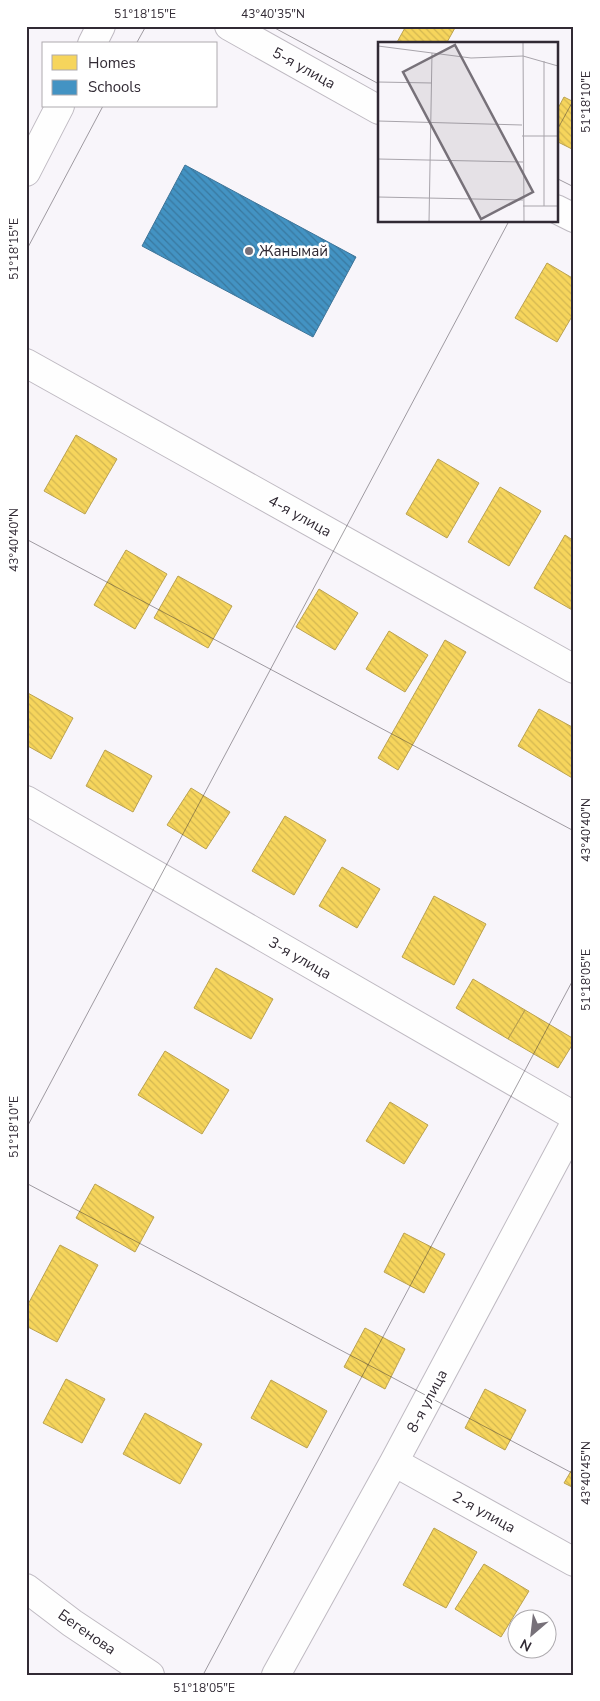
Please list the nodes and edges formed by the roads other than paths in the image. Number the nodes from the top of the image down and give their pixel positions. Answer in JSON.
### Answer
{"nodes":[{"id":1,"x":101,"y":26,"type":"edge"},
{"id":2,"x":230,"y":26,"type":"edge"},
{"id":3,"x":93,"y":42,"type":"edge"},
{"id":4,"x":59,"y":108,"type":"edge"},
{"id":5,"x":378,"y":109,"type":"edge"},
{"id":6,"x":26,"y":172,"type":"edge"},
{"id":7,"x":558,"y":210,"type":"edge"},
{"id":8,"x":574,"y":218,"type":"edge"},
{"id":9,"x":26,"y":363,"type":"edge"},
{"id":10,"x":574,"y":669,"type":"edge"},
{"id":11,"x":26,"y":800,"type":"edge"},
{"id":12,"x":574,"y":1116,"type":"edge"},
{"id":13,"x":574,"y":1125,"type":"edge"},
{"id":14,"x":394,"y":1462,"type":"junction"},
{"id":15,"x":574,"y":1562,"type":"edge"},
{"id":16,"x":26,"y":1588,"type":"edge"},
{"id":17,"x":150,"y":1675,"type":"edge"},
{"id":18,"x":276,"y":1675,"type":"edge"}],
"edges":[{"from":1,"to":3,"type":"street"},
{"from":2,"to":5,"type":"street","name":"5-я улица"},
{"from":4,"to":6,"type":"street"},
{"from":7,"to":8,"type":"street"},
{"from":9,"to":10,"type":"street","name":"4-я улица"},
{"from":11,"to":12,"type":"street","name":"3-я улица"},
{"from":13,"to":14,"type":"street","name":"8-я улица"},
{"from":14,"to":15,"type":"street","name":"2-я улица"},
{"from":14,"to":18,"type":"street","name":"8-я улица"},
{"from":16,"to":17,"type":"street","name":"Бегенова"}]}
